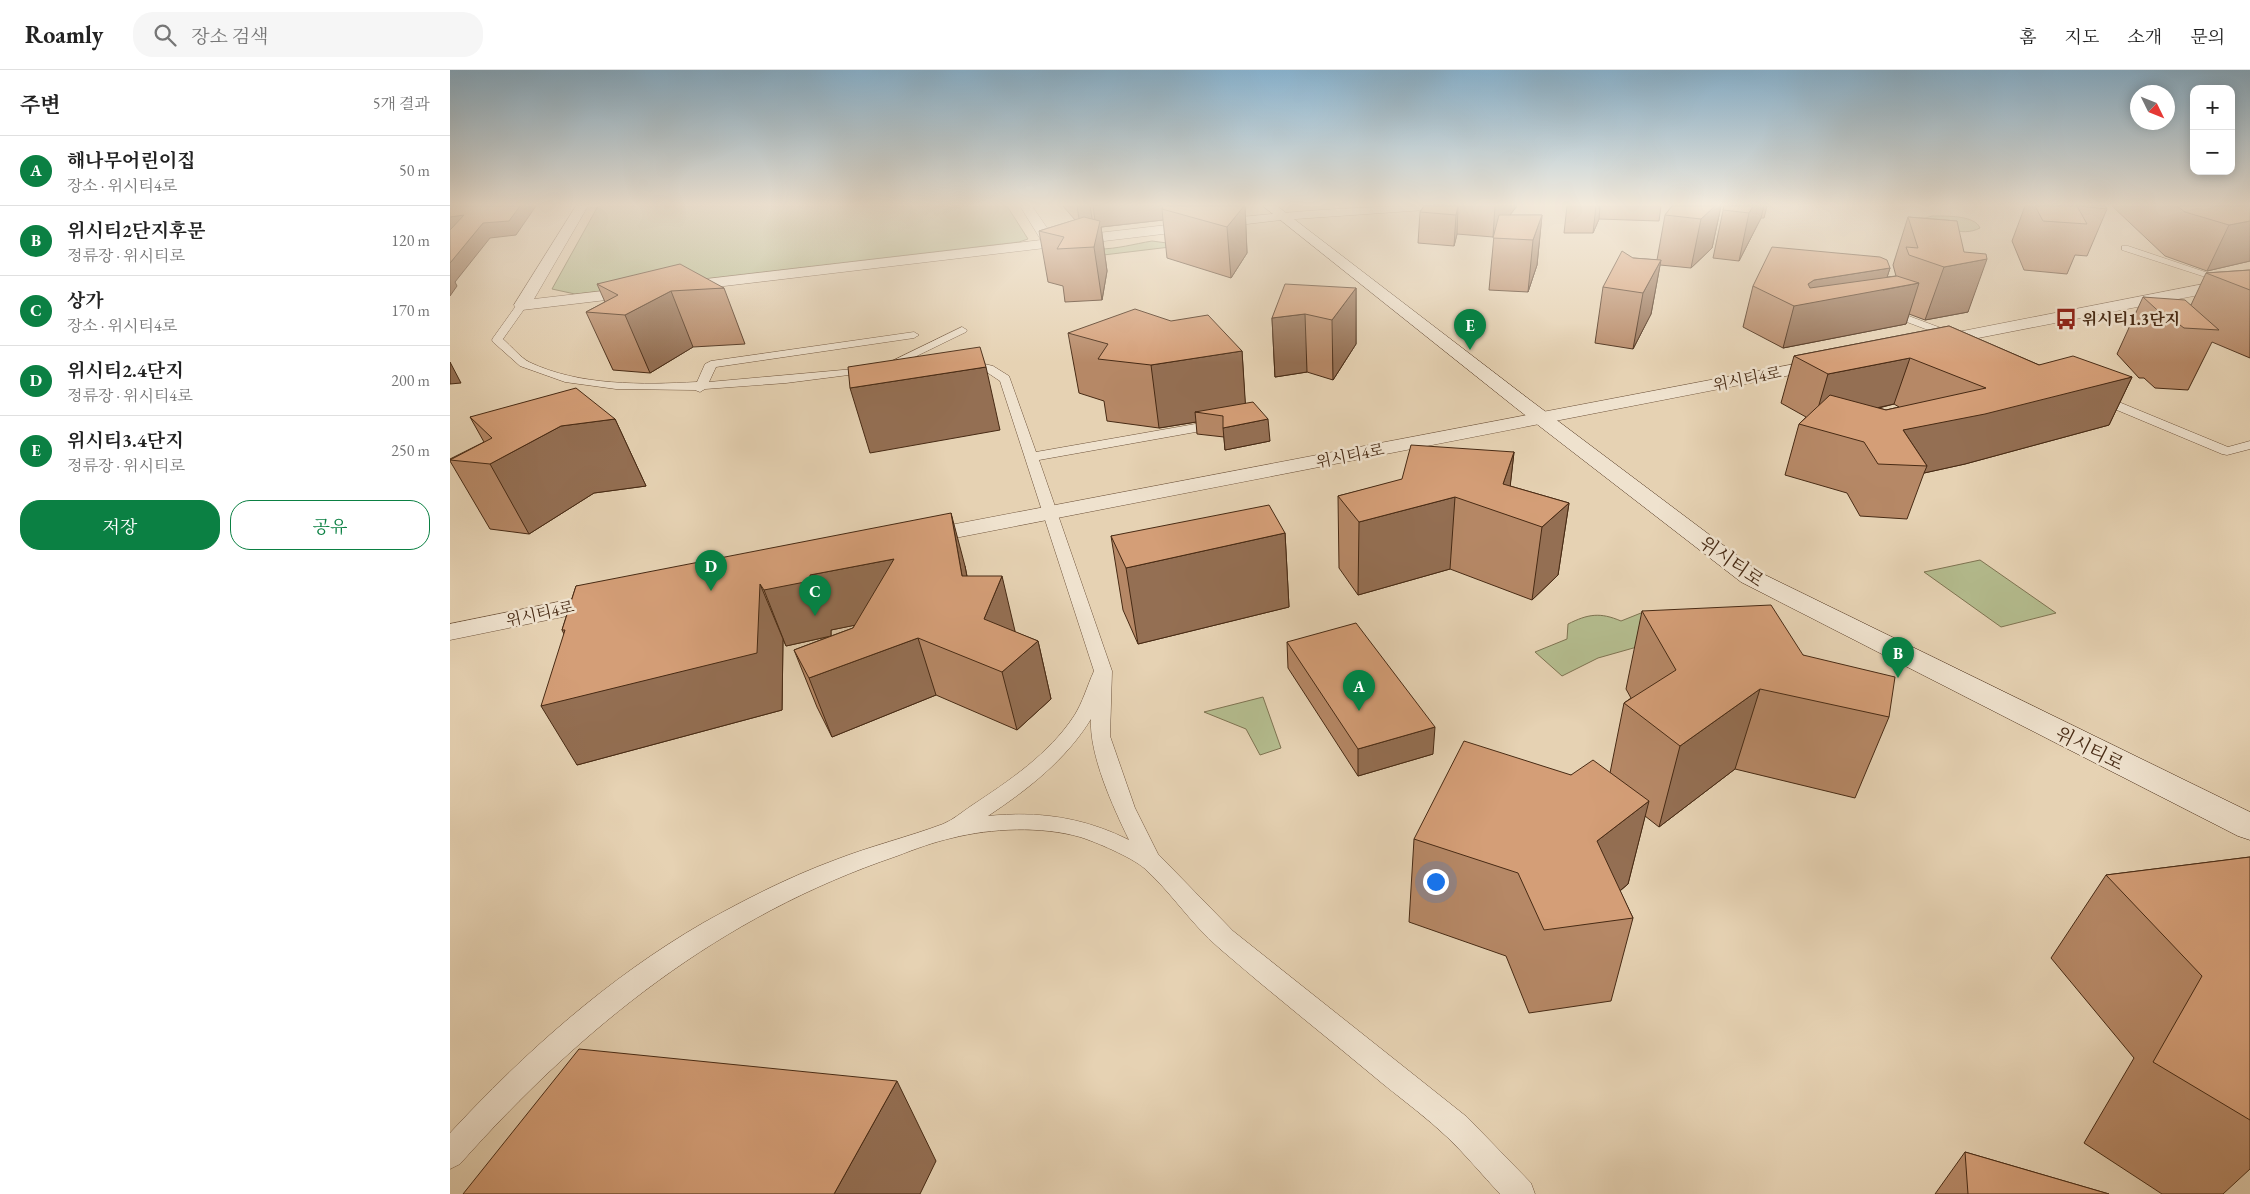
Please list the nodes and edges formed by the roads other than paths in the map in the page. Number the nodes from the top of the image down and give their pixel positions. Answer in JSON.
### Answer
{"nodes":[{"id":1,"x":550,"y":258,"type":"edge"},
{"id":2,"x":918,"y":258,"type":"edge"},
{"id":3,"x":1336,"y":258,"type":"edge"},
{"id":4,"x":2161,"y":258,"type":"edge"},
{"id":5,"x":2242,"y":282,"type":"edge"},
{"id":6,"x":522,"y":305,"type":"junction"},
{"id":7,"x":1882,"y":309,"type":"edge"},
{"id":8,"x":962,"y":330,"type":"dead end"},
{"id":9,"x":914,"y":335,"type":"dead end"},
{"id":10,"x":1955,"y":337,"type":"junction"},
{"id":11,"x":1911,"y":346,"type":"edge"},
{"id":12,"x":1977,"y":347,"type":"edge"},
{"id":13,"x":1843,"y":359,"type":"edge"},
{"id":14,"x":927,"y":362,"type":"edge"},
{"id":15,"x":945,"y":362,"type":"edge"},
{"id":16,"x":886,"y":367,"type":"junction"},
{"id":17,"x":700,"y":388,"type":"junction"},
{"id":18,"x":2084,"y":392,"type":"edge"},
{"id":19,"x":1542,"y":418,"type":"junction"},
{"id":20,"x":1233,"y":421,"type":"edge"},
{"id":21,"x":2250,"y":445,"type":"edge"},
{"id":22,"x":1032,"y":458,"type":"junction"},
{"id":23,"x":1050,"y":512,"type":"junction"},
{"id":24,"x":898,"y":542,"type":"edge"},
{"id":25,"x":630,"y":595,"type":"edge"},
{"id":26,"x":450,"y":632,"type":"edge"},
{"id":27,"x":1103,"y":671,"type":"junction"},
{"id":28,"x":2250,"y":828,"type":"edge"},
{"id":29,"x":953,"y":829,"type":"junction"},
{"id":30,"x":1150,"y":860,"type":"junction"},
{"id":31,"x":450,"y":1154,"type":"edge"},
{"id":32,"x":1520,"y":1194,"type":"edge"}],
"edges":[{"from":1,"to":6,"type":"street"},
{"from":2,"to":6,"type":"street"},
{"from":3,"to":19,"type":"street","name":"위시티로"},
{"from":4,"to":5,"type":"lane"},
{"from":5,"to":10,"type":"street"},
{"from":6,"to":17,"type":"lane"},
{"from":7,"to":10,"type":"lane"},
{"from":8,"to":16,"type":"lane"},
{"from":9,"to":17,"type":"lane"},
{"from":10,"to":11,"type":"street"},
{"from":10,"to":12,"type":"lane"},
{"from":13,"to":19,"type":"street","name":"위시티4로"},
{"from":14,"to":16,"type":"lane"},
{"from":15,"to":22,"type":"lane"},
{"from":16,"to":17,"type":"lane"},
{"from":18,"to":21,"type":"lane"},
{"from":19,"to":23,"type":"street","name":"위시티4로"},
{"from":19,"to":28,"type":"street","name":"위시티로"},
{"from":20,"to":22,"type":"lane"},
{"from":22,"to":23,"type":"lane"},
{"from":23,"to":24,"type":"street","name":"위시티4로"},
{"from":23,"to":27,"type":"lane"},
{"from":25,"to":26,"type":"street","name":"위시티4로"},
{"from":27,"to":29,"type":"lane"},
{"from":27,"to":30,"type":"lane"},
{"from":29,"to":30,"type":"lane"},
{"from":29,"to":31,"type":"lane"},
{"from":30,"to":32,"type":"lane"}]}
